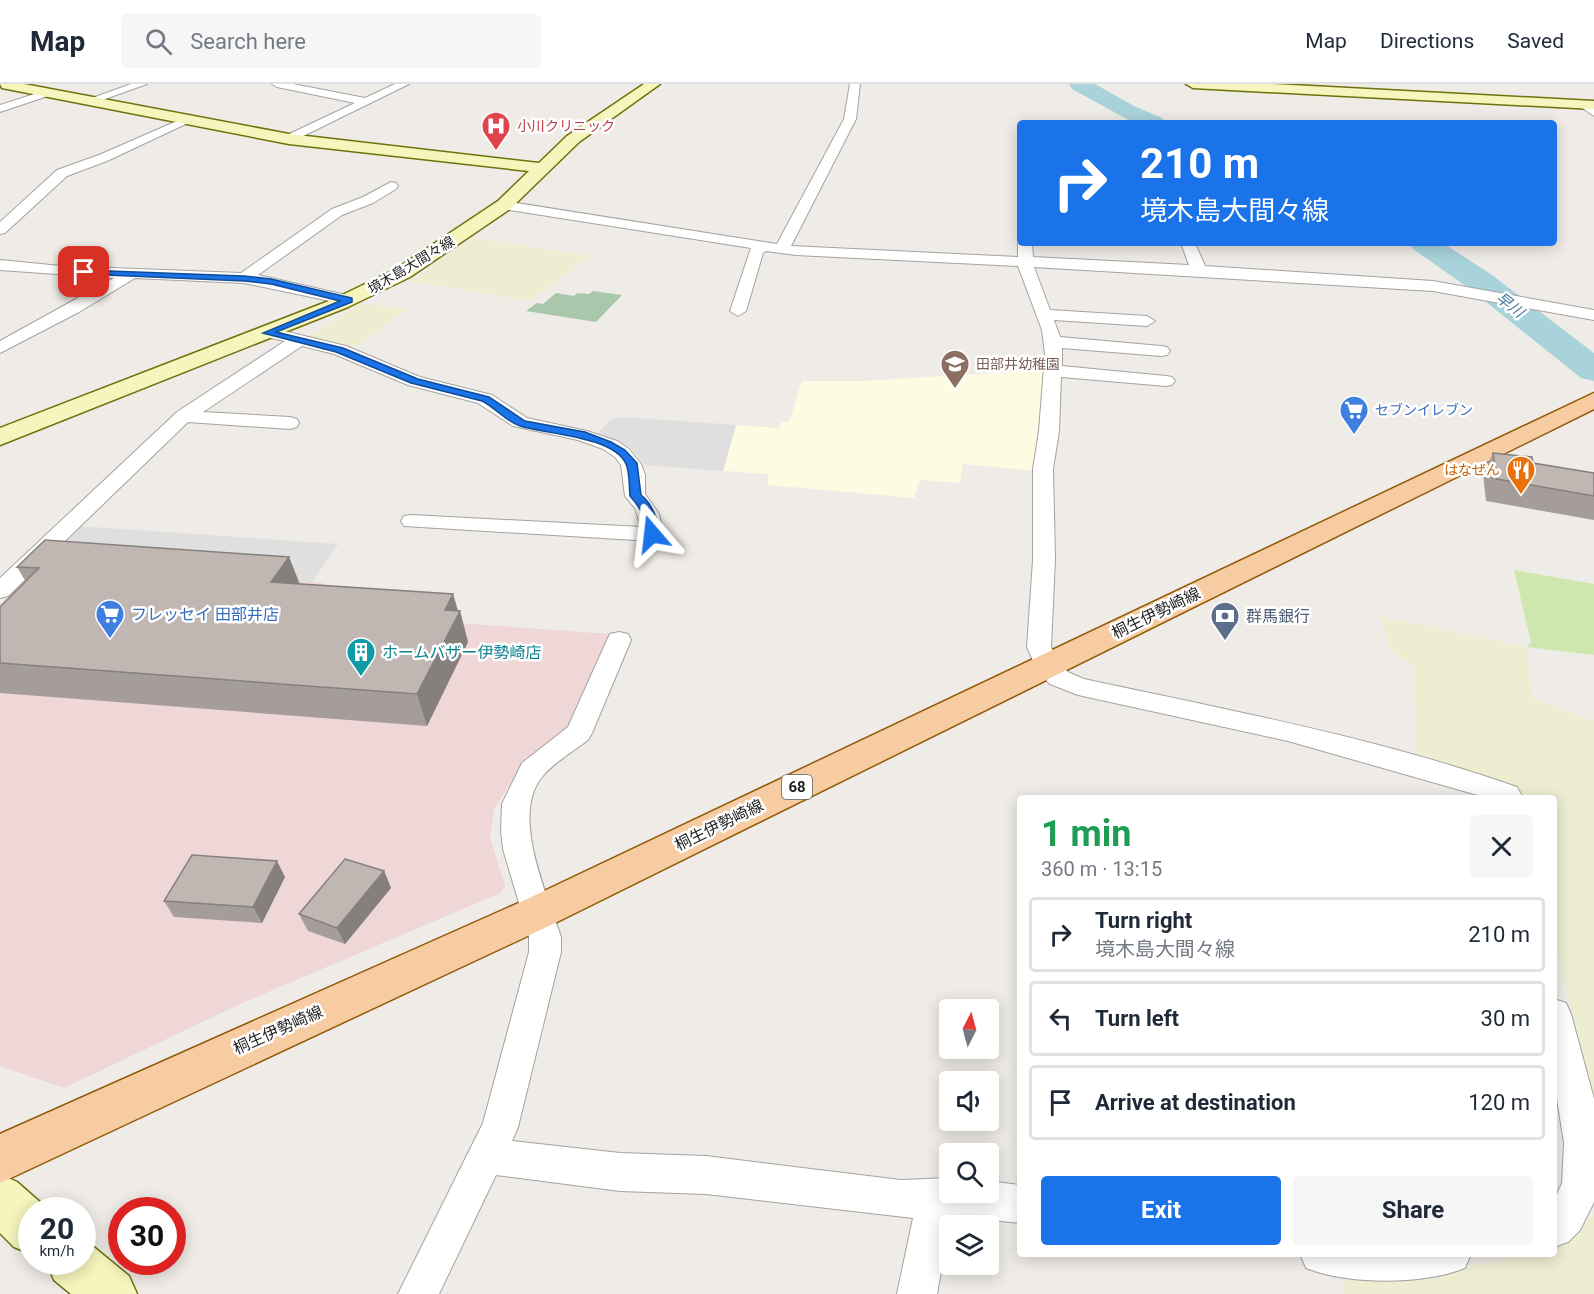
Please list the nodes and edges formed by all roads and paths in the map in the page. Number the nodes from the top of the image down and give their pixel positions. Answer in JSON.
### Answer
{"nodes":[{"id":1,"x":2,"y":84,"type":"edge"},
{"id":2,"x":142,"y":84,"type":"edge"},
{"id":3,"x":278,"y":84,"type":"edge"},
{"id":4,"x":404,"y":84,"type":"edge"},
{"id":5,"x":653,"y":84,"type":"edge"},
{"id":6,"x":855,"y":84,"type":"edge"},
{"id":7,"x":1193,"y":84,"type":"edge"},
{"id":8,"x":1286,"y":86,"type":"edge"},
{"id":9,"x":47,"y":93,"type":"junction"},
{"id":10,"x":90,"y":101,"type":"junction"},
{"id":11,"x":367,"y":102,"type":"junction"},
{"id":12,"x":1591,"y":108,"type":"edge"},
{"id":13,"x":0,"y":109,"type":"edge"},
{"id":14,"x":186,"y":120,"type":"junction"},
{"id":15,"x":289,"y":139,"type":"junction"},
{"id":16,"x":542,"y":168,"type":"junction"},
{"id":17,"x":391,"y":186,"type":"dead end"},
{"id":18,"x":504,"y":205,"type":"junction"},
{"id":19,"x":0,"y":230,"type":"edge"},
{"id":20,"x":1189,"y":246,"type":"edge"},
{"id":21,"x":761,"y":247,"type":"junction"},
{"id":22,"x":782,"y":249,"type":"junction"},
{"id":23,"x":1025,"y":252,"type":"edge"},
{"id":24,"x":0,"y":265,"type":"edge"},
{"id":25,"x":1199,"y":270,"type":"junction"},
{"id":26,"x":131,"y":274,"type":"junction"},
{"id":27,"x":244,"y":278,"type":"junction"},
{"id":28,"x":349,"y":300,"type":"junction"},
{"id":29,"x":738,"y":311,"type":"dead end"},
{"id":30,"x":1043,"y":314,"type":"junction"},
{"id":31,"x":1594,"y":315,"type":"edge"},
{"id":32,"x":1147,"y":321,"type":"dead end"},
{"id":33,"x":267,"y":333,"type":"junction"},
{"id":34,"x":297,"y":341,"type":"junction"},
{"id":35,"x":1053,"y":342,"type":"junction"},
{"id":36,"x":0,"y":348,"type":"edge"},
{"id":37,"x":1161,"y":351,"type":"dead end"},
{"id":38,"x":1053,"y":371,"type":"junction"},
{"id":39,"x":1166,"y":381,"type":"dead end"},
{"id":40,"x":1591,"y":402,"type":"edge"},
{"id":41,"x":184,"y":416,"type":"junction"},
{"id":42,"x":290,"y":423,"type":"dead end"},
{"id":43,"x":0,"y":437,"type":"edge"},
{"id":44,"x":412,"y":521,"type":"dead end"},
{"id":45,"x":11,"y":570,"type":"edge"},
{"id":46,"x":0,"y":591,"type":"edge"},
{"id":47,"x":619,"y":640,"type":"dead end"},
{"id":48,"x":1047,"y":666,"type":"junction"},
{"id":49,"x":1508,"y":795,"type":"edge"},
{"id":50,"x":537,"y":913,"type":"junction"},
{"id":51,"x":1557,"y":1025,"type":"edge"},
{"id":52,"x":487,"y":1156,"type":"junction"},
{"id":53,"x":0,"y":1159,"type":"edge"},
{"id":54,"x":0,"y":1199,"type":"edge"},
{"id":55,"x":933,"y":1199,"type":"junction"},
{"id":56,"x":1017,"y":1204,"type":"edge"},
{"id":57,"x":18,"y":1216,"type":"edge"},
{"id":58,"x":1557,"y":1226,"type":"edge"},
{"id":59,"x":1347,"y":1257,"type":"edge"},
{"id":60,"x":1432,"y":1257,"type":"edge"},
{"id":61,"x":88,"y":1275,"type":"edge"},
{"id":62,"x":111,"y":1294,"type":"edge"},
{"id":63,"x":418,"y":1294,"type":"edge"},
{"id":64,"x":918,"y":1294,"type":"edge"}],
"edges":[{"from":1,"to":9,"type":"street"},
{"from":2,"to":10,"type":"street"},
{"from":3,"to":11,"type":"street"},
{"from":4,"to":11,"type":"street"},
{"from":5,"to":16,"type":"street","name":"境木島大間々線"},
{"from":6,"to":22,"type":"street"},
{"from":7,"to":8,"type":"street"},
{"from":8,"to":12,"type":"street"},
{"from":9,"to":10,"type":"street"},
{"from":9,"to":13,"type":"street"},
{"from":10,"to":14,"type":"street"},
{"from":11,"to":15,"type":"street"},
{"from":14,"to":15,"type":"street"},
{"from":14,"to":19,"type":"street"},
{"from":15,"to":16,"type":"street"},
{"from":16,"to":18,"type":"street","name":"境木島大間々線"},
{"from":17,"to":27,"type":"street"},
{"from":18,"to":21,"type":"street"},
{"from":18,"to":28,"type":"street","name":"境木島大間々線"},
{"from":20,"to":25,"type":"street"},
{"from":21,"to":22,"type":"street"},
{"from":21,"to":29,"type":"street"},
{"from":22,"to":23,"type":"street"},
{"from":23,"to":25,"type":"street"},
{"from":23,"to":30,"type":"street"},
{"from":24,"to":26,"type":"street"},
{"from":25,"to":31,"type":"street"},
{"from":26,"to":27,"type":"street"},
{"from":26,"to":36,"type":"street"},
{"from":27,"to":28,"type":"street"},
{"from":28,"to":33,"type":"street","name":"境木島大間々線"},
{"from":30,"to":32,"type":"street"},
{"from":30,"to":35,"type":"street"},
{"from":33,"to":34,"type":"street"},
{"from":33,"to":43,"type":"street","name":"境木島大間々線"},
{"from":34,"to":41,"type":"street"},
{"from":34,"to":44,"type":"street"},
{"from":35,"to":37,"type":"street"},
{"from":35,"to":38,"type":"street"},
{"from":38,"to":39,"type":"street"},
{"from":38,"to":48,"type":"street"},
{"from":40,"to":48,"type":"main road","name":"桐生伊勢崎線","number":"68"},
{"from":41,"to":42,"type":"street"},
{"from":41,"to":45,"type":"street"},
{"from":45,"to":46,"type":"street"},
{"from":47,"to":50,"type":"street"},
{"from":48,"to":49,"type":"street"},
{"from":48,"to":50,"type":"main road","name":"桐生伊勢崎線","number":"68"},
{"from":50,"to":52,"type":"street"},
{"from":50,"to":53,"type":"main road","name":"桐生伊勢崎線","number":"68"},
{"from":51,"to":58,"type":"street"},
{"from":52,"to":55,"type":"street"},
{"from":52,"to":63,"type":"street"},
{"from":54,"to":57,"type":"street"},
{"from":55,"to":56,"type":"street"},
{"from":55,"to":64,"type":"street"},
{"from":59,"to":60,"type":"street"},
{"from":61,"to":62,"type":"street"}]}
